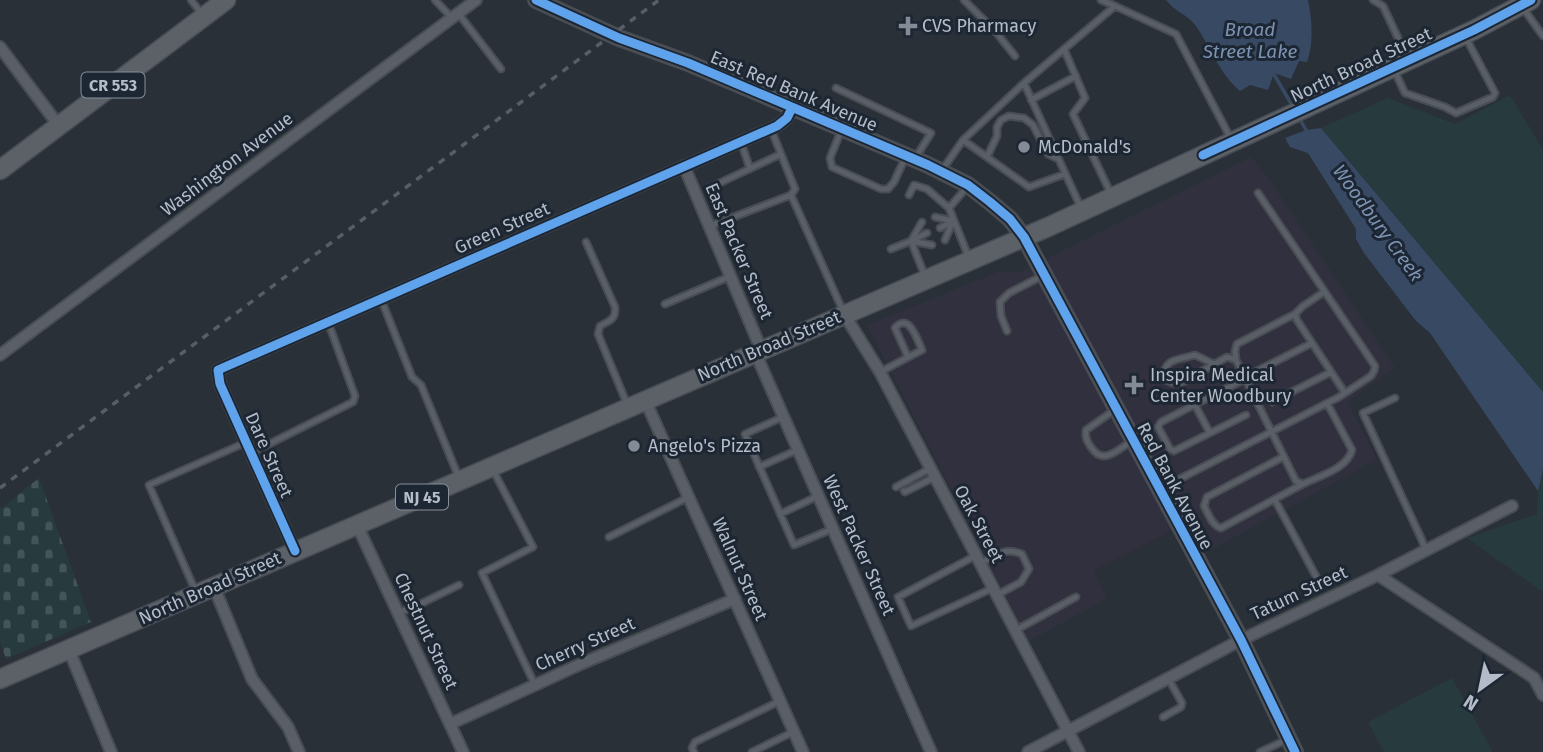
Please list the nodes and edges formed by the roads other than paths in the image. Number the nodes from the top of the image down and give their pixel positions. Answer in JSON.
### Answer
{"nodes":[{"id":1,"x":191,"y":0,"type":"edge"},
{"id":2,"x":226,"y":0,"type":"edge"},
{"id":3,"x":435,"y":0,"type":"edge"},
{"id":4,"x":476,"y":0,"type":"edge"},
{"id":5,"x":536,"y":0,"type":"edge"},
{"id":6,"x":964,"y":0,"type":"edge"},
{"id":7,"x":1101,"y":0,"type":"edge"},
{"id":8,"x":1373,"y":0,"type":"edge"},
{"id":9,"x":1526,"y":3,"type":"edge"},
{"id":10,"x":557,"y":4,"type":"edge"},
{"id":11,"x":1115,"y":6,"type":"junction"},
{"id":12,"x":455,"y":15,"type":"junction"},
{"id":13,"x":204,"y":17,"type":"junction"},
{"id":14,"x":1464,"y":34,"type":"junction"},
{"id":15,"x":1543,"y":36,"type":"edge"},
{"id":16,"x":0,"y":47,"type":"edge"},
{"id":17,"x":1064,"y":49,"type":"junction"},
{"id":18,"x":1015,"y":56,"type":"dead end"},
{"id":19,"x":1401,"y":64,"type":"junction"},
{"id":20,"x":501,"y":69,"type":"dead end"},
{"id":21,"x":1076,"y":76,"type":"junction"},
{"id":22,"x":1024,"y":83,"type":"junction"},
{"id":23,"x":836,"y":88,"type":"dead end"},
{"id":24,"x":1031,"y":100,"type":"junction"},
{"id":25,"x":792,"y":108,"type":"junction"},
{"id":26,"x":59,"y":126,"type":"junction"},
{"id":27,"x":771,"y":129,"type":"junction"},
{"id":28,"x":842,"y":129,"type":"junction"},
{"id":29,"x":962,"y":140,"type":"junction"},
{"id":30,"x":740,"y":142,"type":"junction"},
{"id":31,"x":1233,"y":142,"type":"junction"},
{"id":32,"x":781,"y":154,"type":"junction"},
{"id":33,"x":910,"y":158,"type":"junction"},
{"id":34,"x":987,"y":158,"type":"junction"},
{"id":35,"x":1058,"y":159,"type":"junction"},
{"id":36,"x":684,"y":166,"type":"junction"},
{"id":37,"x":750,"y":169,"type":"junction"},
{"id":38,"x":0,"y":170,"type":"edge"},
{"id":39,"x":941,"y":172,"type":"junction"},
{"id":40,"x":1065,"y":174,"type":"junction"},
{"id":41,"x":969,"y":186,"type":"junction"},
{"id":42,"x":709,"y":188,"type":"dead end"},
{"id":43,"x":1258,"y":193,"type":"dead end"},
{"id":44,"x":791,"y":195,"type":"junction"},
{"id":45,"x":909,"y":195,"type":"dead end"},
{"id":46,"x":1112,"y":197,"type":"junction"},
{"id":47,"x":949,"y":208,"type":"junction"},
{"id":48,"x":1082,"y":211,"type":"junction"},
{"id":49,"x":935,"y":217,"type":"dead end"},
{"id":50,"x":953,"y":221,"type":"junction"},
{"id":51,"x":922,"y":222,"type":"dead end"},
{"id":52,"x":710,"y":226,"type":"junction"},
{"id":53,"x":940,"y":228,"type":"dead end"},
{"id":54,"x":927,"y":233,"type":"dead end"},
{"id":55,"x":1024,"y":237,"type":"junction"},
{"id":56,"x":945,"y":240,"type":"dead end"},
{"id":57,"x":911,"y":241,"type":"junction"},
{"id":58,"x":586,"y":242,"type":"dead end"},
{"id":59,"x":932,"y":245,"type":"dead end"},
{"id":60,"x":891,"y":249,"type":"dead end"},
{"id":61,"x":970,"y":261,"type":"junction"},
{"id":62,"x":1044,"y":275,"type":"junction"},
{"id":63,"x":731,"y":276,"type":"junction"},
{"id":64,"x":927,"y":279,"type":"junction"},
{"id":65,"x":1324,"y":292,"type":"junction"},
{"id":66,"x":381,"y":299,"type":"junction"},
{"id":67,"x":664,"y":304,"type":"dead end"},
{"id":68,"x":844,"y":314,"type":"junction"},
{"id":69,"x":1295,"y":314,"type":"junction"},
{"id":70,"x":328,"y":322,"type":"junction"},
{"id":71,"x":1007,"y":331,"type":"dead end"},
{"id":72,"x":1312,"y":343,"type":"junction"},
{"id":73,"x":758,"y":351,"type":"junction"},
{"id":74,"x":0,"y":355,"type":"edge"},
{"id":75,"x":908,"y":357,"type":"junction"},
{"id":76,"x":1236,"y":360,"type":"junction"},
{"id":77,"x":1214,"y":365,"type":"junction"},
{"id":78,"x":218,"y":370,"type":"joint"},
{"id":79,"x":880,"y":372,"type":"junction"},
{"id":80,"x":1255,"y":372,"type":"dead end"},
{"id":81,"x":1331,"y":372,"type":"junction"},
{"id":82,"x":1245,"y":379,"type":"junction"},
{"id":83,"x":1345,"y":393,"type":"junction"},
{"id":84,"x":1395,"y":398,"type":"dead end"},
{"id":85,"x":1272,"y":402,"type":"dead end"},
{"id":86,"x":1326,"y":403,"type":"junction"},
{"id":87,"x":637,"y":404,"type":"junction"},
{"id":88,"x":1195,"y":404,"type":"junction"},
{"id":89,"x":1116,"y":409,"type":"junction"},
{"id":90,"x":1246,"y":415,"type":"dead end"},
{"id":91,"x":783,"y":418,"type":"junction"},
{"id":92,"x":1271,"y":432,"type":"junction"},
{"id":93,"x":1210,"y":433,"type":"junction"},
{"id":94,"x":1133,"y":440,"type":"junction"},
{"id":95,"x":249,"y":447,"type":"junction"},
{"id":96,"x":797,"y":450,"type":"junction"},
{"id":97,"x":1283,"y":457,"type":"junction"},
{"id":98,"x":491,"y":467,"type":"junction"},
{"id":99,"x":759,"y":467,"type":"junction"},
{"id":100,"x":933,"y":473,"type":"junction"},
{"id":101,"x":460,"y":480,"type":"junction"},
{"id":102,"x":1303,"y":484,"type":"junction"},
{"id":103,"x":896,"y":487,"type":"dead end"},
{"id":104,"x":1160,"y":490,"type":"junction"},
{"id":105,"x":904,"y":491,"type":"dead end"},
{"id":106,"x":818,"y":496,"type":"junction"},
{"id":107,"x":689,"y":497,"type":"junction"},
{"id":108,"x":1275,"y":500,"type":"junction"},
{"id":109,"x":1512,"y":506,"type":"dead end"},
{"id":110,"x":780,"y":514,"type":"junction"},
{"id":111,"x":357,"y":525,"type":"junction"},
{"id":112,"x":832,"y":529,"type":"junction"},
{"id":113,"x":609,"y":537,"type":"dead end"},
{"id":114,"x":295,"y":551,"type":"junction"},
{"id":115,"x":1426,"y":551,"type":"junction"},
{"id":116,"x":978,"y":559,"type":"junction"},
{"id":117,"x":1378,"y":575,"type":"junction"},
{"id":118,"x":1318,"y":580,"type":"dead end"},
{"id":119,"x":459,"y":585,"type":"dead end"},
{"id":120,"x":205,"y":590,"type":"junction"},
{"id":121,"x":995,"y":591,"type":"junction"},
{"id":122,"x":1076,"y":597,"type":"dead end"},
{"id":123,"x":735,"y":600,"type":"junction"},
{"id":124,"x":398,"y":612,"type":"junction"},
{"id":125,"x":1016,"y":630,"type":"junction"},
{"id":126,"x":1241,"y":640,"type":"junction"},
{"id":127,"x":69,"y":650,"type":"junction"},
{"id":128,"x":1168,"y":678,"type":"junction"},
{"id":129,"x":0,"y":679,"type":"edge"},
{"id":130,"x":535,"y":685,"type":"junction"},
{"id":131,"x":1543,"y":695,"type":"edge"},
{"id":132,"x":780,"y":701,"type":"junction"},
{"id":133,"x":1163,"y":717,"type":"dead end"},
{"id":134,"x":450,"y":724,"type":"junction"},
{"id":135,"x":1068,"y":730,"type":"junction"},
{"id":136,"x":793,"y":732,"type":"junction"},
{"id":137,"x":1292,"y":745,"type":"edge"},
{"id":138,"x":111,"y":752,"type":"edge"},
{"id":139,"x":299,"y":752,"type":"edge"},
{"id":140,"x":463,"y":752,"type":"edge"},
{"id":141,"x":694,"y":752,"type":"edge"},
{"id":142,"x":752,"y":752,"type":"edge"},
{"id":143,"x":803,"y":752,"type":"edge"},
{"id":144,"x":930,"y":752,"type":"edge"},
{"id":145,"x":1028,"y":752,"type":"edge"},
{"id":146,"x":1079,"y":752,"type":"edge"},
{"id":147,"x":1260,"y":752,"type":"edge"}],
"edges":[{"from":1,"to":13,"type":"lane"},
{"from":2,"to":13,"type":"main road","number":"CR 553"},
{"from":3,"to":12,"type":"lane"},
{"from":4,"to":12,"type":"street","name":"Washington Avenue"},
{"from":5,"to":10,"type":"street","name":"East Red Bank Avenue"},
{"from":6,"to":18,"type":"lane"},
{"from":7,"to":11,"type":"lane"},
{"from":8,"to":19,"type":"lane"},
{"from":9,"to":14,"type":"main road","name":"North Broad Street","number":"NJ 45"},
{"from":9,"to":15,"type":"lane"},
{"from":10,"to":25,"type":"street","name":"East Red Bank Avenue"},
{"from":11,"to":17,"type":"lane"},
{"from":11,"to":31,"type":"lane"},
{"from":12,"to":20,"type":"lane"},
{"from":12,"to":74,"type":"street","name":"Washington Avenue"},
{"from":13,"to":26,"type":"main road","number":"CR 553"},
{"from":14,"to":19,"type":"main road","name":"North Broad Street","number":"NJ 45"},
{"from":14,"to":19,"type":"lane"},
{"from":16,"to":26,"type":"street"},
{"from":17,"to":21,"type":"lane"},
{"from":17,"to":22,"type":"lane"},
{"from":19,"to":31,"type":"main road","name":"North Broad Street","number":"NJ 45"},
{"from":21,"to":24,"type":"lane"},
{"from":21,"to":46,"type":"lane"},
{"from":22,"to":24,"type":"lane"},
{"from":22,"to":29,"type":"lane"},
{"from":23,"to":33,"type":"lane"},
{"from":24,"to":35,"type":"lane"},
{"from":25,"to":27,"type":"street","name":"Green Street"},
{"from":25,"to":28,"type":"street","name":"East Red Bank Avenue"},
{"from":26,"to":38,"type":"main road","number":"CR 553"},
{"from":27,"to":30,"type":"street","name":"Green Street"},
{"from":27,"to":32,"type":"lane"},
{"from":28,"to":33,"type":"street","name":"East Red Bank Avenue"},
{"from":28,"to":33,"type":"lane"},
{"from":29,"to":34,"type":"lane"},
{"from":29,"to":39,"type":"lane"},
{"from":30,"to":36,"type":"street","name":"Green Street"},
{"from":30,"to":37,"type":"lane"},
{"from":31,"to":46,"type":"main road","name":"North Broad Street","number":"NJ 45"},
{"from":32,"to":37,"type":"lane"},
{"from":32,"to":44,"type":"lane"},
{"from":33,"to":39,"type":"street","name":"East Red Bank Avenue"},
{"from":34,"to":35,"type":"lane"},
{"from":34,"to":40,"type":"lane"},
{"from":35,"to":40,"type":"lane"},
{"from":36,"to":52,"type":"street","name":"East Packer Street"},
{"from":36,"to":66,"type":"street","name":"Green Street"},
{"from":37,"to":42,"type":"lane"},
{"from":39,"to":41,"type":"street","name":"East Red Bank Avenue"},
{"from":40,"to":48,"type":"lane"},
{"from":41,"to":47,"type":"lane"},
{"from":41,"to":55,"type":"street","name":"East Red Bank Avenue"},
{"from":43,"to":65,"type":"lane"},
{"from":44,"to":52,"type":"lane"},
{"from":44,"to":68,"type":"lane"},
{"from":45,"to":47,"type":"lane"},
{"from":46,"to":48,"type":"main road","name":"North Broad Street","number":"NJ 45"},
{"from":47,"to":50,"type":"lane"},
{"from":48,"to":55,"type":"main road","name":"North Broad Street","number":"NJ 45"},
{"from":49,"to":50,"type":"lane"},
{"from":50,"to":53,"type":"lane"},
{"from":50,"to":56,"type":"lane"},
{"from":50,"to":61,"type":"lane"},
{"from":51,"to":57,"type":"lane"},
{"from":52,"to":63,"type":"street","name":"East Packer Street"},
{"from":54,"to":57,"type":"lane"},
{"from":55,"to":61,"type":"main road","name":"North Broad Street","number":"NJ 45"},
{"from":55,"to":62,"type":"street","name":"Red Bank Avenue"},
{"from":57,"to":59,"type":"lane"},
{"from":57,"to":60,"type":"lane"},
{"from":57,"to":64,"type":"lane"},
{"from":58,"to":87,"type":"lane"},
{"from":61,"to":64,"type":"main road","name":"North Broad Street","number":"NJ 45"},
{"from":62,"to":71,"type":"lane"},
{"from":62,"to":89,"type":"street","name":"Red Bank Avenue"},
{"from":63,"to":67,"type":"lane"},
{"from":63,"to":73,"type":"street","name":"East Packer Street"},
{"from":64,"to":68,"type":"main road","name":"North Broad Street","number":"NJ 45"},
{"from":65,"to":69,"type":"lane"},
{"from":65,"to":83,"type":"lane"},
{"from":66,"to":70,"type":"street","name":"Green Street"},
{"from":66,"to":101,"type":"lane"},
{"from":68,"to":73,"type":"main road","name":"North Broad Street","number":"NJ 45"},
{"from":68,"to":79,"type":"street","name":"Oak Street"},
{"from":69,"to":72,"type":"lane"},
{"from":69,"to":76,"type":"lane"},
{"from":70,"to":78,"type":"street","name":"Green Street"},
{"from":70,"to":95,"type":"lane"},
{"from":72,"to":80,"type":"lane"},
{"from":72,"to":81,"type":"lane"},
{"from":73,"to":87,"type":"main road","name":"North Broad Street","number":"NJ 45"},
{"from":73,"to":91,"type":"street","name":"West Packer Street"},
{"from":75,"to":75,"type":"lane"},
{"from":75,"to":79,"type":"lane"},
{"from":76,"to":77,"type":"lane"},
{"from":76,"to":82,"type":"lane"},
{"from":77,"to":77,"type":"lane"},
{"from":78,"to":95,"type":"street","name":"Dare Street"},
{"from":79,"to":100,"type":"street","name":"Oak Street"},
{"from":81,"to":83,"type":"lane"},
{"from":81,"to":85,"type":"lane"},
{"from":82,"to":88,"type":"lane"},
{"from":82,"to":92,"type":"lane"},
{"from":83,"to":86,"type":"lane"},
{"from":84,"to":115,"type":"lane"},
{"from":86,"to":92,"type":"lane"},
{"from":86,"to":102,"type":"lane"},
{"from":87,"to":98,"type":"main road","name":"North Broad Street","number":"NJ 45"},
{"from":87,"to":107,"type":"street","name":"Walnut Street"},
{"from":88,"to":93,"type":"lane"},
{"from":88,"to":93,"type":"lane"},
{"from":89,"to":94,"type":"street","name":"Red Bank Avenue"},
{"from":89,"to":94,"type":"lane"},
{"from":90,"to":93,"type":"lane"},
{"from":91,"to":96,"type":"street","name":"West Packer Street"},
{"from":91,"to":99,"type":"lane"},
{"from":92,"to":97,"type":"lane"},
{"from":92,"to":104,"type":"lane"},
{"from":94,"to":104,"type":"street","name":"Red Bank Avenue"},
{"from":95,"to":114,"type":"street","name":"Dare Street"},
{"from":95,"to":120,"type":"lane"},
{"from":96,"to":99,"type":"lane"},
{"from":96,"to":106,"type":"street","name":"West Packer Street"},
{"from":97,"to":102,"type":"lane"},
{"from":97,"to":108,"type":"lane"},
{"from":98,"to":101,"type":"main road","name":"North Broad Street","number":"NJ 45"},
{"from":98,"to":130,"type":"lane"},
{"from":99,"to":110,"type":"lane"},
{"from":100,"to":103,"type":"lane"},
{"from":100,"to":105,"type":"lane"},
{"from":100,"to":116,"type":"street","name":"Oak Street"},
{"from":101,"to":111,"type":"main road","name":"North Broad Street","number":"NJ 45"},
{"from":102,"to":108,"type":"lane"},
{"from":104,"to":126,"type":"street","name":"Red Bank Avenue"},
{"from":106,"to":110,"type":"lane"},
{"from":106,"to":112,"type":"street","name":"West Packer Street"},
{"from":107,"to":113,"type":"lane"},
{"from":107,"to":123,"type":"street","name":"Walnut Street"},
{"from":108,"to":118,"type":"lane"},
{"from":109,"to":115,"type":"street","name":"Tatum Street"},
{"from":110,"to":112,"type":"lane"},
{"from":111,"to":114,"type":"main road","name":"North Broad Street","number":"NJ 45"},
{"from":111,"to":124,"type":"street","name":"Chestnut Street"},
{"from":112,"to":144,"type":"street","name":"West Packer Street"},
{"from":114,"to":120,"type":"main road","name":"North Broad Street","number":"NJ 45"},
{"from":115,"to":117,"type":"street","name":"Tatum Street"},
{"from":116,"to":121,"type":"street","name":"Oak Street"},
{"from":116,"to":121,"type":"lane"},
{"from":116,"to":121,"type":"lane"},
{"from":117,"to":126,"type":"street","name":"Tatum Street"},
{"from":117,"to":131,"type":"street"},
{"from":119,"to":124,"type":"lane"},
{"from":120,"to":127,"type":"main road","name":"North Broad Street","number":"NJ 45"},
{"from":120,"to":139,"type":"street"},
{"from":121,"to":125,"type":"street","name":"Oak Street"},
{"from":122,"to":125,"type":"lane"},
{"from":123,"to":130,"type":"street","name":"Cherry Street"},
{"from":123,"to":132,"type":"street","name":"Walnut Street"},
{"from":124,"to":134,"type":"street","name":"Chestnut Street"},
{"from":125,"to":135,"type":"street","name":"Oak Street"},
{"from":126,"to":128,"type":"street","name":"Tatum Street"},
{"from":126,"to":137,"type":"street","name":"Red Bank Avenue"},
{"from":127,"to":129,"type":"main road","name":"North Broad Street","number":"NJ 45"},
{"from":127,"to":138,"type":"street"},
{"from":128,"to":133,"type":"lane"},
{"from":128,"to":135,"type":"street","name":"Tatum Street"},
{"from":130,"to":134,"type":"street","name":"Cherry Street"},
{"from":132,"to":136,"type":"street","name":"Walnut Street"},
{"from":132,"to":141,"type":"lane"},
{"from":134,"to":140,"type":"street","name":"Chestnut Street"},
{"from":135,"to":145,"type":"street","name":"Tatum Street"},
{"from":135,"to":146,"type":"street","name":"Oak Street"},
{"from":136,"to":142,"type":"lane"},
{"from":136,"to":143,"type":"street","name":"Walnut Street"},
{"from":137,"to":147,"type":"lane"}]}
